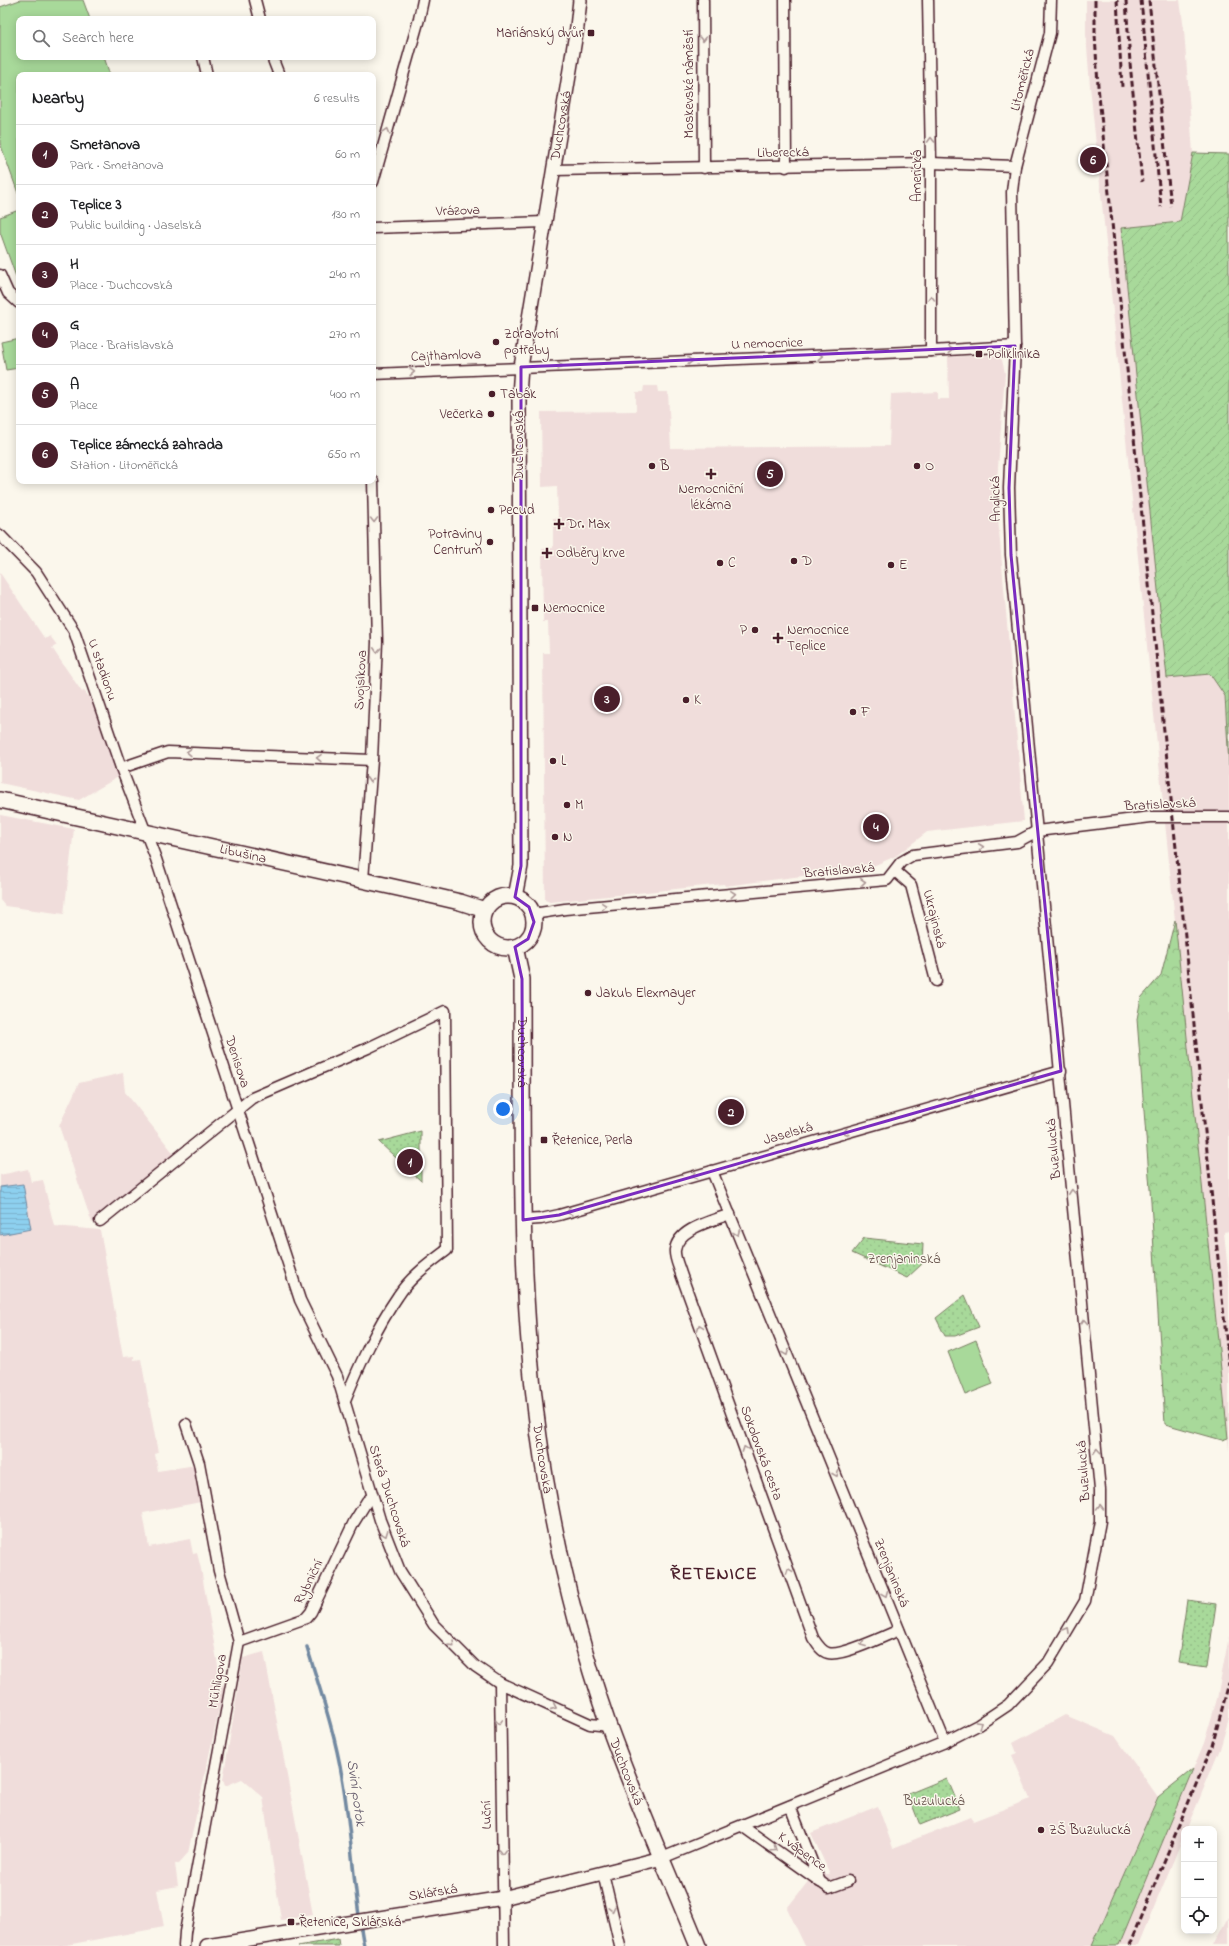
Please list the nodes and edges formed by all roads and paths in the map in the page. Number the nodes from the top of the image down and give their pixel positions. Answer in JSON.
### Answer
{"nodes":[{"id":1,"x":255,"y":0,"type":"edge"},
{"id":2,"x":423,"y":0,"type":"edge"},
{"id":3,"x":580,"y":0,"type":"edge"},
{"id":4,"x":703,"y":0,"type":"edge"},
{"id":5,"x":785,"y":0,"type":"edge"},
{"id":6,"x":928,"y":0,"type":"edge"},
{"id":7,"x":1051,"y":0,"type":"edge"},
{"id":8,"x":259,"y":16,"type":"edge"},
{"id":9,"x":204,"y":60,"type":"edge"},
{"id":10,"x":273,"y":60,"type":"edge"},
{"id":11,"x":206,"y":72,"type":"edge"},
{"id":12,"x":277,"y":72,"type":"edge"},
{"id":13,"x":931,"y":163,"type":"junction"},
{"id":14,"x":1015,"y":166,"type":"junction"},
{"id":15,"x":786,"y":167,"type":"junction"},
{"id":16,"x":704,"y":168,"type":"junction"},
{"id":17,"x":553,"y":170,"type":"junction"},
{"id":18,"x":376,"y":171,"type":"edge"},
{"id":19,"x":544,"y":222,"type":"junction"},
{"id":20,"x":376,"y":228,"type":"edge"},
{"id":21,"x":0,"y":275,"type":"edge"},
{"id":22,"x":16,"y":300,"type":"edge"},
{"id":23,"x":1015,"y":346,"type":"junction"},
{"id":24,"x":931,"y":351,"type":"junction"},
{"id":25,"x":521,"y":367,"type":"junction"},
{"id":26,"x":376,"y":374,"type":"edge"},
{"id":27,"x":373,"y":484,"type":"edge"},
{"id":28,"x":0,"y":534,"type":"edge"},
{"id":29,"x":372,"y":760,"type":"junction"},
{"id":30,"x":121,"y":768,"type":"junction"},
{"id":31,"x":0,"y":800,"type":"edge"},
{"id":32,"x":1228,"y":817,"type":"edge"},
{"id":33,"x":1037,"y":831,"type":"junction"},
{"id":34,"x":146,"y":832,"type":"junction"},
{"id":35,"x":894,"y":871,"type":"junction"},
{"id":36,"x":363,"y":880,"type":"junction"},
{"id":37,"x":515,"y":897,"type":"junction"},
{"id":38,"x":485,"y":910,"type":"junction"},
{"id":39,"x":533,"y":914,"type":"junction"},
{"id":40,"x":515,"y":947,"type":"junction"},
{"id":41,"x":936,"y":982,"type":"dead end"},
{"id":42,"x":1061,"y":1071,"type":"junction"},
{"id":43,"x":238,"y":1109,"type":"junction"},
{"id":44,"x":712,"y":1171,"type":"junction"},
{"id":45,"x":730,"y":1214,"type":"junction"},
{"id":46,"x":523,"y":1220,"type":"junction"},
{"id":47,"x":100,"y":1221,"type":"dead end"},
{"id":48,"x":345,"y":1400,"type":"junction"},
{"id":49,"x":186,"y":1424,"type":"dead end"},
{"id":50,"x":372,"y":1497,"type":"junction"},
{"id":51,"x":899,"y":1630,"type":"junction"},
{"id":52,"x":239,"y":1642,"type":"junction"},
{"id":53,"x":500,"y":1683,"type":"junction"},
{"id":54,"x":609,"y":1726,"type":"junction"},
{"id":55,"x":945,"y":1742,"type":"junction"},
{"id":56,"x":790,"y":1806,"type":"junction"},
{"id":57,"x":742,"y":1826,"type":"junction"},
{"id":58,"x":662,"y":1858,"type":"junction"},
{"id":59,"x":603,"y":1873,"type":"junction"},
{"id":60,"x":848,"y":1881,"type":"dead end"},
{"id":61,"x":820,"y":1882,"type":"junction"},
{"id":62,"x":503,"y":1898,"type":"junction"},
{"id":63,"x":184,"y":1946,"type":"edge"},
{"id":64,"x":207,"y":1946,"type":"edge"},
{"id":65,"x":504,"y":1946,"type":"edge"},
{"id":66,"x":620,"y":1946,"type":"edge"},
{"id":67,"x":698,"y":1946,"type":"edge"}],
"edges":[{"from":1,"to":8,"type":"street"},
{"from":18,"to":2,"type":"street","one_way":true},
{"from":3,"to":17,"type":"street","name":"Duchcovská"},
{"from":4,"to":16,"type":"street","name":"Moskevské náměstí","one_way":true},
{"from":5,"to":15,"type":"street"},
{"from":13,"to":6,"type":"street","name":"Americká","one_way":true},
{"from":7,"to":14,"type":"street","name":"Litoměřická"},
{"from":9,"to":11,"type":"street"},
{"from":10,"to":12,"type":"street"},
{"from":13,"to":14,"type":"street","name":"Liberecká"},
{"from":13,"to":15,"type":"street","name":"Liberecká"},
{"from":24,"to":13,"type":"street","name":"Americká","one_way":true},
{"from":14,"to":23,"type":"street","name":"Anglická"},
{"from":15,"to":16,"type":"street","name":"Liberecká"},
{"from":16,"to":17,"type":"street","name":"Liberecká"},
{"from":17,"to":19,"type":"street","name":"Duchcovská"},
{"from":19,"to":20,"type":"street","name":"Vrázova"},
{"from":19,"to":25,"type":"street","name":"Duchcovská"},
{"from":21,"to":22,"type":"street"},
{"from":24,"to":23,"type":"street","name":"U nemocnice","one_way":true},
{"from":23,"to":33,"type":"street","name":"Anglická"},
{"from":25,"to":24,"type":"street","name":"U nemocnice","one_way":true},
{"from":26,"to":25,"type":"street","name":"Cajthamlova","one_way":true},
{"from":25,"to":37,"type":"street","name":"Duchcovská"},
{"from":27,"to":29,"type":"street","name":"Svojsíkova","one_way":true},
{"from":28,"to":30,"type":"street","name":"U stadionu"},
{"from":29,"to":30,"type":"street","one_way":true},
{"from":29,"to":36,"type":"street","name":"Svojsíkova","one_way":true},
{"from":30,"to":34,"type":"street","name":"U stadionu"},
{"from":31,"to":34,"type":"main road","name":"Libušina"},
{"from":32,"to":33,"type":"street","name":"Bratislavská"},
{"from":35,"to":33,"type":"street","name":"Bratislavská","one_way":true},
{"from":33,"to":42,"type":"street","name":"Buzulucká"},
{"from":34,"to":36,"type":"main road","name":"Libušina"},
{"from":34,"to":43,"type":"street","name":"Denisova"},
{"from":39,"to":35,"type":"street","name":"Bratislavská","one_way":true},
{"from":35,"to":41,"type":"street","name":"Ukrajinská"},
{"from":36,"to":38,"type":"main road","name":"Libušina"},
{"from":37,"to":38,"type":"main road"},
{"from":37,"to":39,"type":"main road"},
{"from":38,"to":40,"type":"main road"},
{"from":39,"to":40,"type":"main road"},
{"from":40,"to":46,"type":"main road","name":"Duchcovská"},
{"from":42,"to":44,"type":"street","name":"Jaselská","one_way":true},
{"from":55,"to":42,"type":"street","name":"Buzulucká","one_way":true},
{"from":43,"to":47,"type":"street"},
{"from":43,"to":48,"type":"street","name":"Denisova"},
{"from":43,"to":48,"type":"street"},
{"from":44,"to":45,"type":"street","name":"Zrenjaninská"},
{"from":44,"to":46,"type":"street","name":"Jaselská","one_way":true},
{"from":45,"to":51,"type":"street","name":"Zrenjaninská","one_way":true},
{"from":51,"to":45,"type":"street","name":"Sokolovská cesta","one_way":true},
{"from":46,"to":54,"type":"main road","name":"Duchcovská"},
{"from":48,"to":50,"type":"street","name":"Stará Duchcovská"},
{"from":49,"to":52,"type":"street","name":"Mühligova"},
{"from":50,"to":52,"type":"street","name":"Rybniční"},
{"from":50,"to":53,"type":"street","name":"Stará Duchcovská","one_way":true},
{"from":51,"to":55,"type":"street","name":"Zrenjaninská"},
{"from":52,"to":63,"type":"street","name":"Mühligova"},
{"from":53,"to":54,"type":"street","name":"Stará Duchcovská","one_way":true},
{"from":53,"to":62,"type":"street","name":"Luční","one_way":true},
{"from":54,"to":58,"type":"main road","name":"Duchcovská"},
{"from":55,"to":56,"type":"street","name":"Buzulucká"},
{"from":56,"to":57,"type":"street","name":"Buzulucká"},
{"from":56,"to":61,"type":"street"},
{"from":57,"to":58,"type":"street","name":"Buzulucká"},
{"from":57,"to":61,"type":"street","name":"K vápence","one_way":true},
{"from":58,"to":59,"type":"street","name":"Sklářská"},
{"from":58,"to":67,"type":"main road","name":"Duchcovská"},
{"from":59,"to":62,"type":"street","name":"Sklářská"},
{"from":59,"to":66,"type":"street","one_way":true},
{"from":60,"to":61,"type":"street","name":"K vápence"},
{"from":62,"to":64,"type":"street","name":"Sklářská"},
{"from":62,"to":65,"type":"street","name":"Luční"}]}
